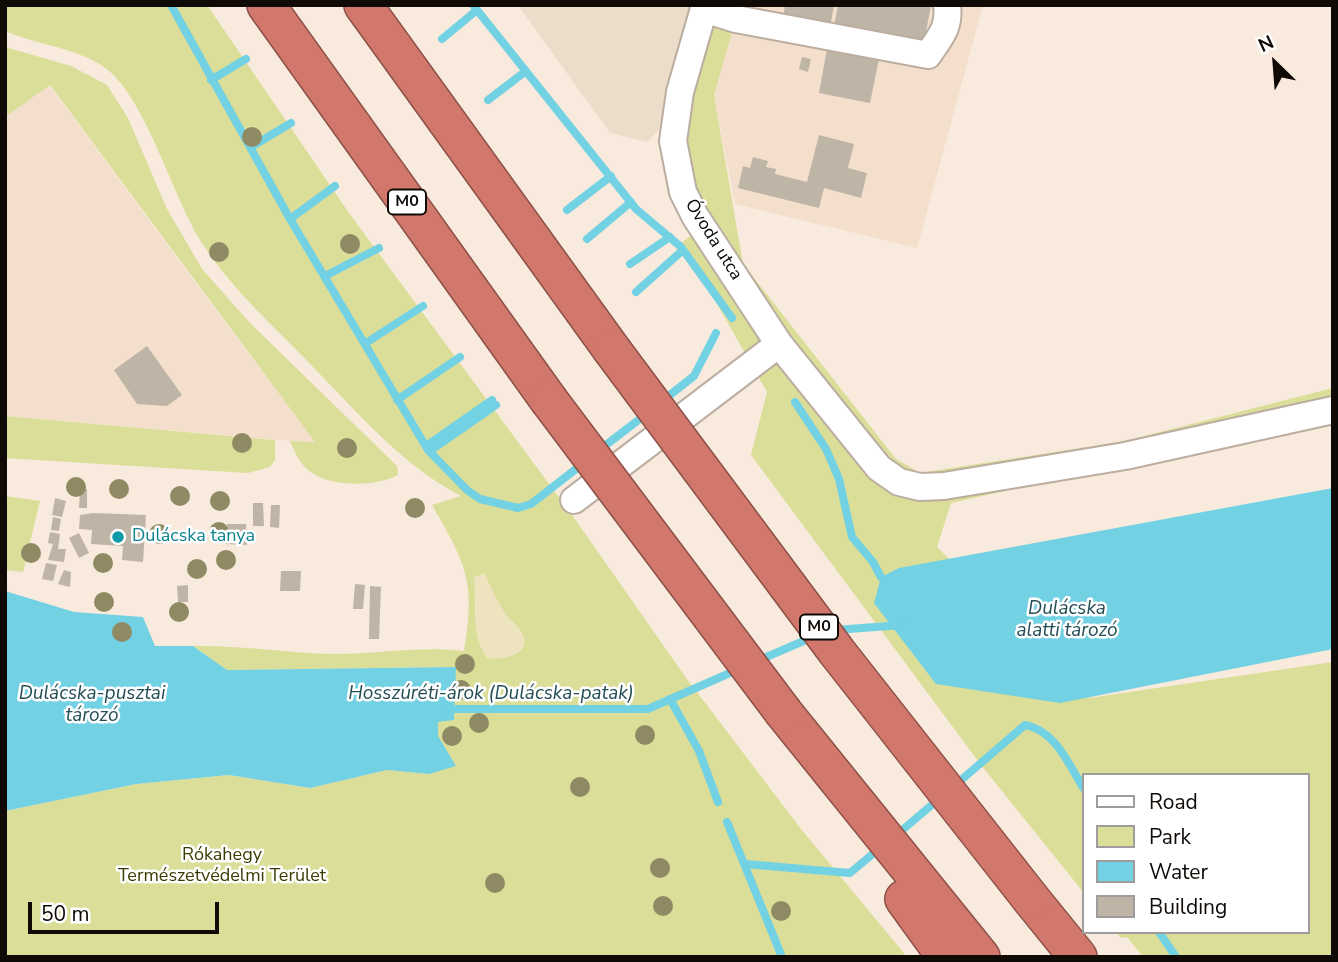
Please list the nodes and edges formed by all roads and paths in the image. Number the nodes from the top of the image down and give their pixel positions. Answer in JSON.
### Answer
{"nodes":[{"id":1,"x":266,"y":5,"type":"edge"},
{"id":2,"x":363,"y":5,"type":"edge"},
{"id":3,"x":947,"y":5,"type":"edge"},
{"id":4,"x":704,"y":7,"type":"edge"},
{"id":5,"x":779,"y":344,"type":"junction"},
{"id":6,"x":1333,"y":410,"type":"edge"},
{"id":7,"x":574,"y":500,"type":"dead end"},
{"id":8,"x":966,"y":953,"type":"edge"},
{"id":9,"x":1078,"y":957,"type":"edge"}],
"edges":[{"from":1,"to":8,"type":"highway","number":"M0","bridge":true},
{"from":2,"to":9,"type":"highway","number":"M0","bridge":true},
{"from":3,"to":4,"type":"street"},
{"from":4,"to":5,"type":"street","name":"Óvoda utca"},
{"from":5,"to":6,"type":"street","name":"Óvoda utca"},
{"from":5,"to":7,"type":"street"}]}
